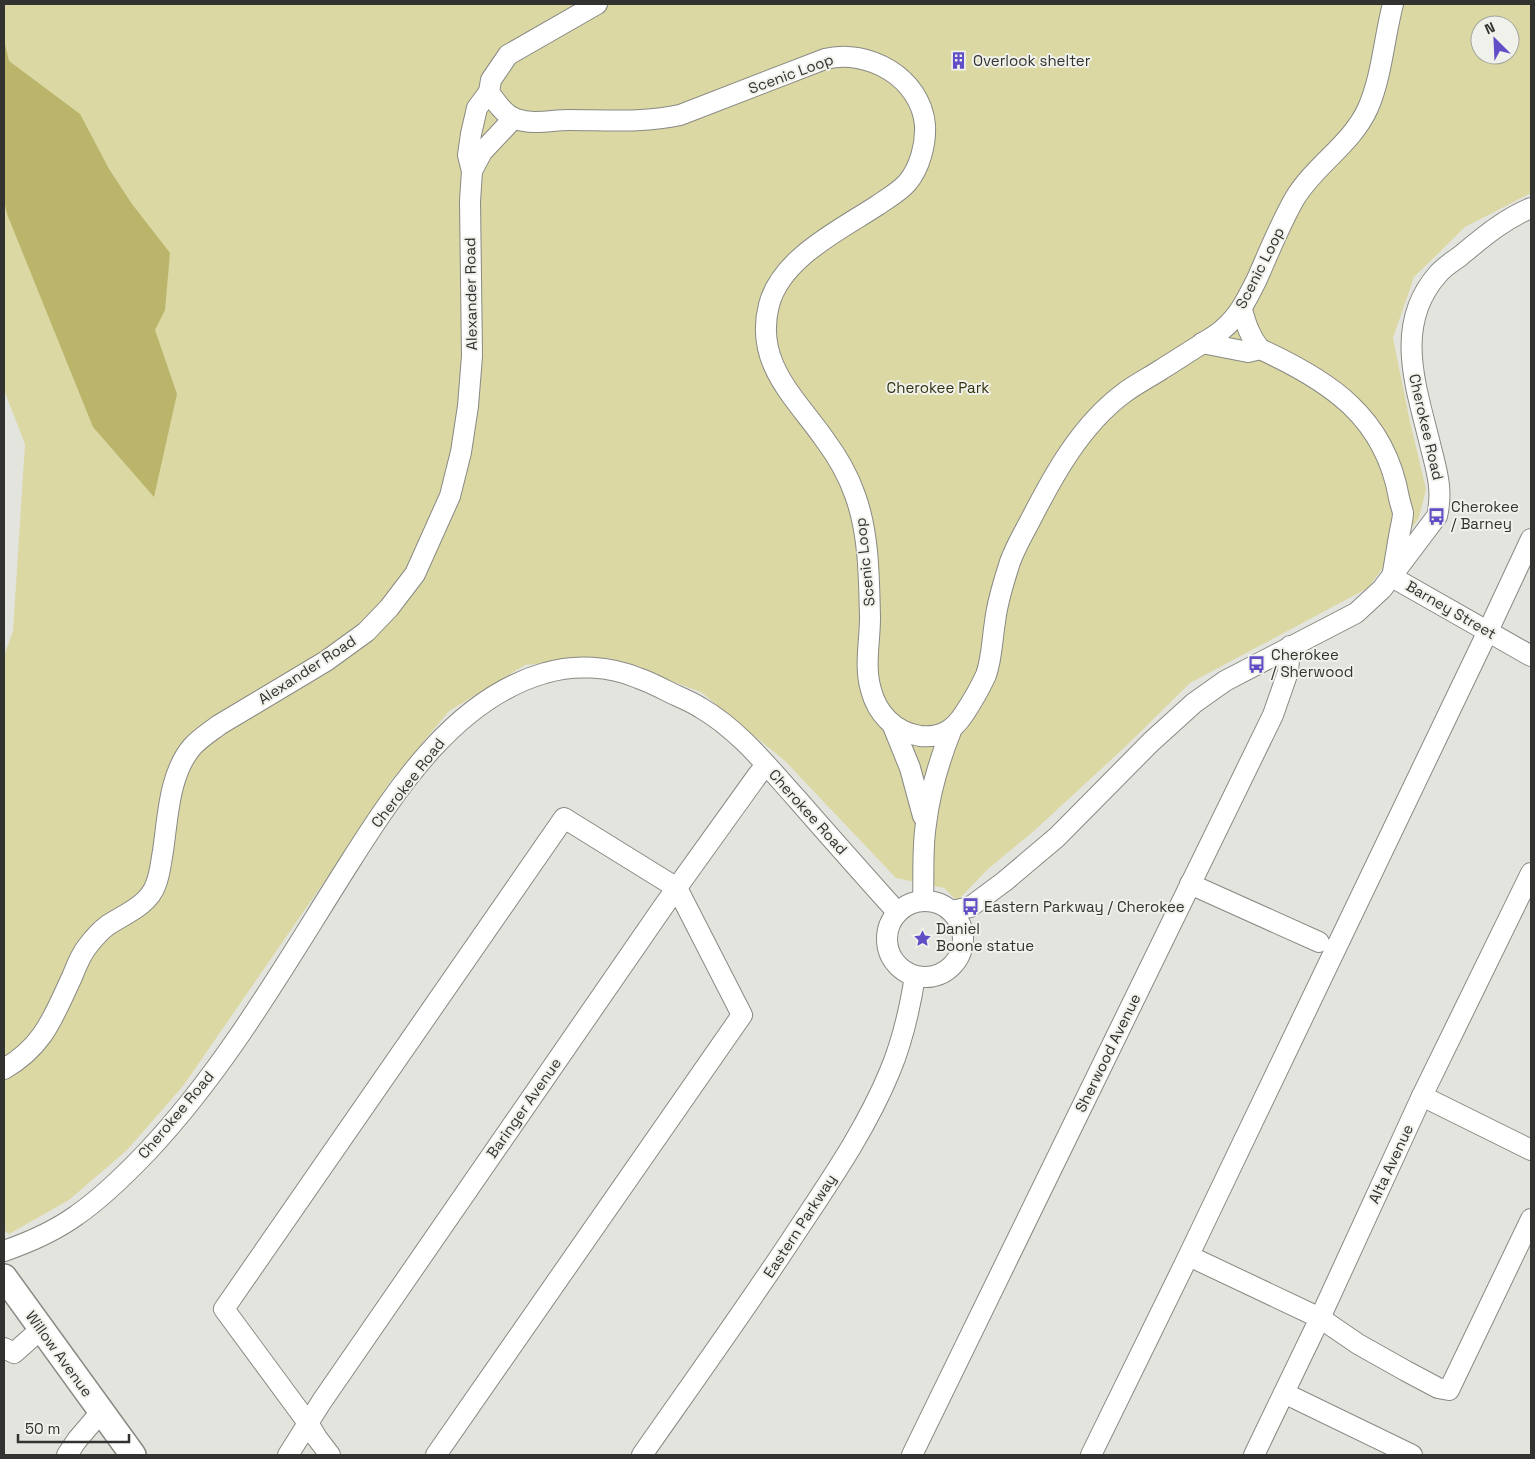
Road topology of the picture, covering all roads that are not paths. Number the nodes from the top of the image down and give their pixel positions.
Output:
1 (597, 4) edge
2 (1393, 4) edge
3 (489, 92) junction
4 (514, 118) junction
5 (472, 171) junction
6 (1531, 208) edge
7 (1242, 310) junction
8 (1202, 343) junction
9 (1260, 349) junction
10 (1531, 539) edge
11 (1392, 577) junction
12 (1488, 632) junction
13 (1290, 646) junction
14 (1531, 656) edge
15 (893, 726) junction
16 (951, 731) junction
17 (766, 765) junction
18 (925, 826) junction
19 (1531, 874) edge
20 (1190, 884) junction
21 (677, 888) junction
22 (923, 901) junction
23 (952, 911) junction
24 (897, 912) junction
25 (1319, 942) dead end
26 (915, 976) junction
27 (4, 1069) edge
28 (1422, 1096) junction
29 (1531, 1150) edge
30 (1531, 1219) edge
31 (4, 1251) edge
32 (1189, 1256) junction
33 (4, 1277) edge
34 (1320, 1318) junction
35 (41, 1328) junction
36 (4, 1348) edge
37 (1284, 1393) junction
38 (101, 1412) junction
39 (308, 1423) junction
40 (68, 1455) edge
41 (133, 1455) edge
42 (288, 1455) edge
43 (330, 1455) edge
44 (436, 1455) edge
45 (642, 1455) edge
46 (912, 1455) edge
47 (1091, 1455) edge
48 (1254, 1455) edge
49 (1412, 1455) edge

1 - 3 street
2 - 7 street, Scenic Loop
3 - 4 street
3 - 5 street, Alexander Road
4 - 5 street, Alexander Road
4 - 15 street, Scenic Loop
5 - 27 street, Alexander Road
6 - 11 street, Cherokee Road
7 - 8 street, Scenic Loop
7 - 9 street
8 - 9 street, Barney Street
8 - 16 street, Scenic Loop
9 - 11 street, Barney Street
10 - 12 street
11 - 12 street, Barney Street
11 - 13 street, Cherokee Road
12 - 14 street, Barney Street
12 - 32 street
13 - 20 street, Sherwood Avenue
13 - 23 street, Cherokee Road
15 - 16 street
15 - 18 street, Scenic Loop
16 - 18 street, Scenic Loop
17 - 21 street, Baringer Avenue
17 - 24 street, Cherokee Road
17 - 31 street, Cherokee Road
18 - 22 street
19 - 28 street, Alta Avenue
20 - 25 street
20 - 46 street, Sherwood Avenue
21 - 39 street, Baringer Avenue
21 - 39 street
21 - 44 street
22 - 23 street
22 - 24 street
23 - 26 street
24 - 26 street
26 - 45 street, Eastern Parkway
28 - 29 street
28 - 34 street, Alta Avenue
30 - 34 street
32 - 34 street
32 - 47 street
33 - 35 main road, Willow Avenue
34 - 37 street, Alta Avenue
35 - 36 street
35 - 38 main road, Willow Avenue
37 - 48 street, Alta Avenue
37 - 49 street
38 - 40 street
38 - 41 main road, Willow Avenue
39 - 42 street, Baringer Avenue
39 - 43 street

